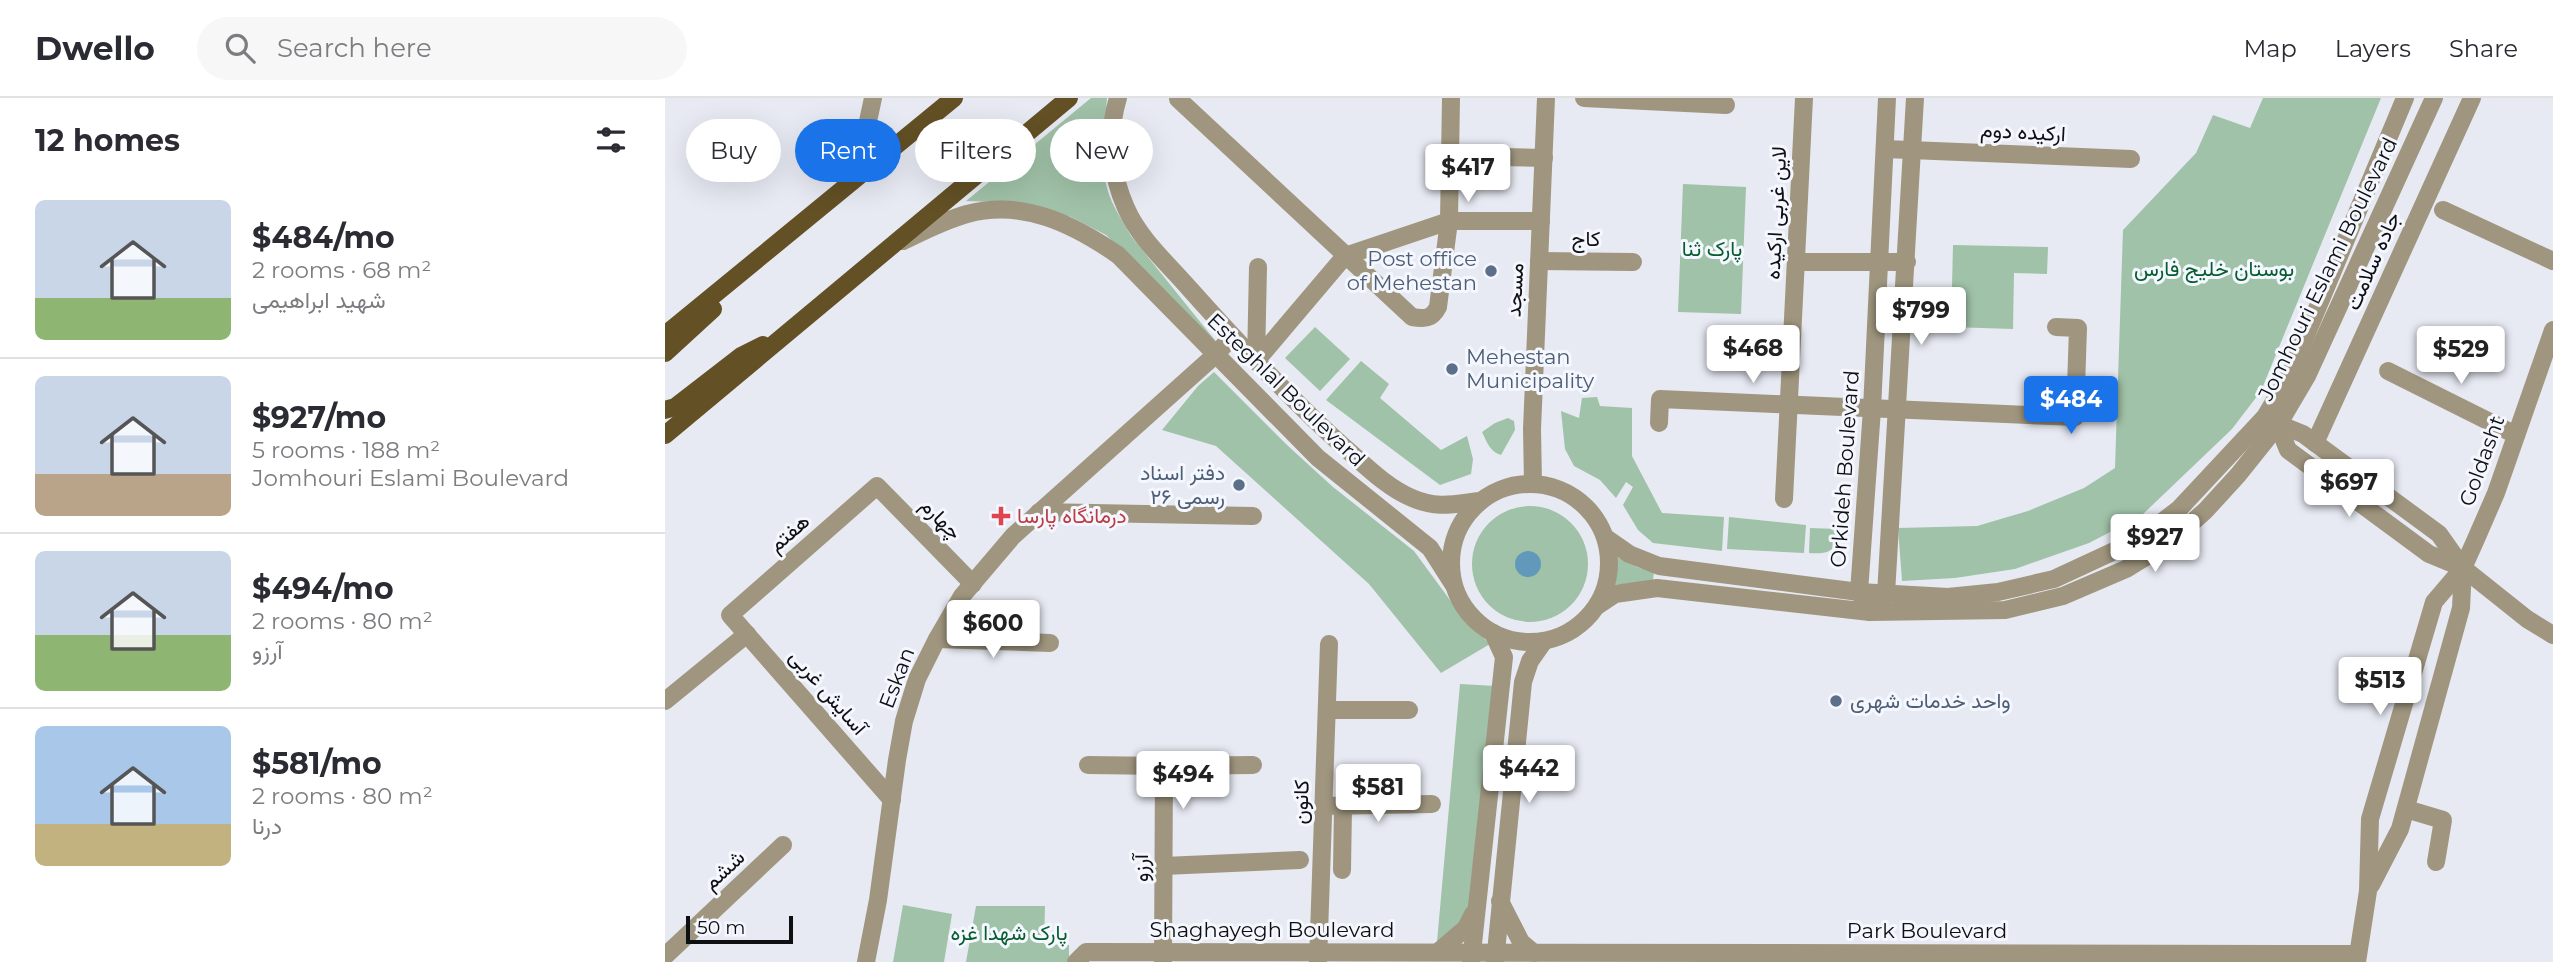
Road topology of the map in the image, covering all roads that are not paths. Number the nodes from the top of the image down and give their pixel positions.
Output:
1 (873, 98) edge
2 (954, 98) edge
3 (1069, 98) edge
4 (1118, 98) edge
5 (1451, 98) edge
6 (1546, 98) edge
7 (1584, 98) edge
8 (1804, 98) edge
9 (1887, 98) edge
10 (1915, 98) edge
11 (2405, 98) edge
12 (2434, 98) edge
13 (2472, 98) edge
14 (1178, 99) edge
15 (1726, 105) dead end
16 (1885, 149) junction
17 (1912, 149) junction
18 (1450, 156) junction
19 (1544, 159) junction
20 (2131, 159) dead end
21 (845, 186) junction
22 (2443, 210) dead end
23 (1449, 221) junction
24 (1541, 221) junction
25 (884, 250) junction
26 (1345, 256) junction
27 (1539, 261) junction
28 (2553, 261) edge
29 (1633, 262) dead end
30 (1796, 262) junction
31 (1880, 262) junction
32 (1906, 262) junction
33 (1258, 267) dead end
34 (733, 280) junction
35 (2056, 327) dead end
36 (2553, 330) edge
37 (786, 334) junction
38 (665, 335) edge
39 (1232, 337) junction
40 (665, 353) edge
41 (1215, 356) junction
42 (1256, 361) junction
43 (2388, 371) dead end
44 (1789, 406) junction
45 (1872, 409) junction
46 (665, 410) edge
47 (1898, 410) junction
48 (2271, 421) junction
49 (1659, 423) dead end
50 (665, 435) edge
51 (2516, 435) junction
52 (2315, 443) junction
53 (1533, 484) junction
54 (877, 485) joint
55 (1784, 499) dead end
56 (1480, 501) junction
57 (1039, 512) junction
58 (1253, 516) dead end
59 (1606, 538) junction
60 (2463, 568) junction
61 (973, 584) junction
62 (1453, 584) junction
63 (1859, 592) junction
64 (1886, 594) junction
65 (1597, 606) junction
66 (1871, 612) junction
67 (730, 615) joint
68 (1493, 633) junction
69 (747, 634) junction
70 (2553, 635) edge
71 (937, 639) junction
72 (1544, 641) junction
73 (1050, 643) dead end
74 (1329, 644) dead end
75 (665, 701) edge
76 (1327, 710) junction
77 (1409, 710) dead end
78 (1088, 765) dead end
79 (1253, 765) dead end
80 (1164, 766) junction
81 (892, 800) junction
82 (1432, 804) dead end
83 (1323, 806) junction
84 (1343, 806) junction
85 (2406, 809) junction
86 (783, 845) dead end
87 (1300, 860) dead end
88 (2436, 862) dead end
89 (1164, 866) junction
90 (1342, 870) dead end
91 (2368, 891) junction
92 (1500, 901) junction
93 (1477, 907) junction
94 (1438, 953) junction
95 (1534, 953) junction
96 (665, 956) edge
97 (1163, 957) edge
98 (1471, 957) edge
99 (1496, 957) edge
100 (1318, 958) edge
101 (2137, 958) edge
102 (2162, 958) edge
103 (2357, 958) edge
104 (866, 962) edge
105 (1076, 962) edge

1 - 21 street
2 - 21 main road
3 - 25 main road
4 - 39 street, Esteghlal Boulevard
5 - 18 street
6 - 19 street, مسجد
7 - 15 street
8 - 30 street, لاین غربی ارکیده
9 - 16 street, Orkideh Boulevard
10 - 17 street
11 - 48 street, Jomhouri Eslami Boulevard
12 - 48 street, Jomhouri Eslami Boulevard
13 - 52 street, جاده سلامت
14 - 26 street
16 - 17 street, ارکیده دوم
16 - 31 street, Orkideh Boulevard
17 - 20 street, ارکیده دوم
17 - 32 street
18 - 19 street
18 - 23 street
19 - 24 street, مسجد
21 - 34 main road
22 - 28 street
23 - 24 street
23 - 26 street
23 - 26 street
24 - 27 street, مسجد
25 - 37 main road
25 - 41 street, Esteghlal Boulevard
26 - 42 street
27 - 29 street, کاج
27 - 53 street, مسجد
30 - 31 street
30 - 44 street, لاین غربی ارکیده
31 - 32 street
31 - 45 street, Orkideh Boulevard
32 - 47 street
33 - 42 street
34 - 38 main road
34 - 40 main road
35 - 47 street
36 - 51 street, Goldasht
37 - 46 main road
37 - 50 main road
39 - 41 street, Eskan
39 - 42 street, Esteghlal Boulevard
41 - 57 street, Eskan
41 - 62 street, Esteghlal Boulevard
42 - 56 street, Esteghlal Boulevard
43 - 51 street
44 - 45 street
44 - 49 street
44 - 55 street, لاین غربی ارکیده
45 - 47 street
45 - 63 street, Orkideh Boulevard
47 - 64 street
48 - 52 street
48 - 60 street
48 - 64 street, Jomhouri Eslami Boulevard
48 - 66 street, Jomhouri Eslami Boulevard
51 - 60 street, Goldasht
52 - 60 street
53 - 56 street
53 - 59 street
54 - 61 street, چهارم
54 - 67 street, هفتم
56 - 62 street
57 - 58 street
57 - 61 street, Eskan
59 - 63 street, Jomhouri Eslami Boulevard
59 - 65 street
60 - 70 street
60 - 85 street
60 - 91 street
61 - 71 street, Eskan
62 - 68 street
63 - 64 street, Jomhouri Eslami Boulevard
63 - 66 street
64 - 66 street
65 - 66 street, Jomhouri Eslami Boulevard
65 - 72 street
67 - 69 street, آسایش غربی
68 - 72 street
68 - 93 street
69 - 75 street
69 - 81 street, آسایش غربی
71 - 73 street
71 - 81 street, Eskan
72 - 92 street
74 - 76 street, کانون
76 - 77 street
76 - 83 street, کانون
78 - 80 street
79 - 80 street
80 - 89 street, آرزو
81 - 104 street, Eskan
82 - 84 street
83 - 84 street
83 - 100 street, کانون
84 - 90 street
85 - 88 street
85 - 91 street
86 - 96 street, ششم
87 - 89 street
89 - 97 street, آرزو
91 - 103 street
92 - 95 street
92 - 99 street
93 - 94 street
93 - 98 street
94 - 98 street, Shaghayegh Boulevard
94 - 100 street, Shaghayegh Boulevard
95 - 99 street, Park Boulevard
95 - 101 street, Park Boulevard
97 - 100 street, Shaghayegh Boulevard
97 - 105 street, Shaghayegh Boulevard
98 - 99 street, Shaghayegh Boulevard
101 - 102 street, Park Boulevard
102 - 103 street, Park Boulevard

